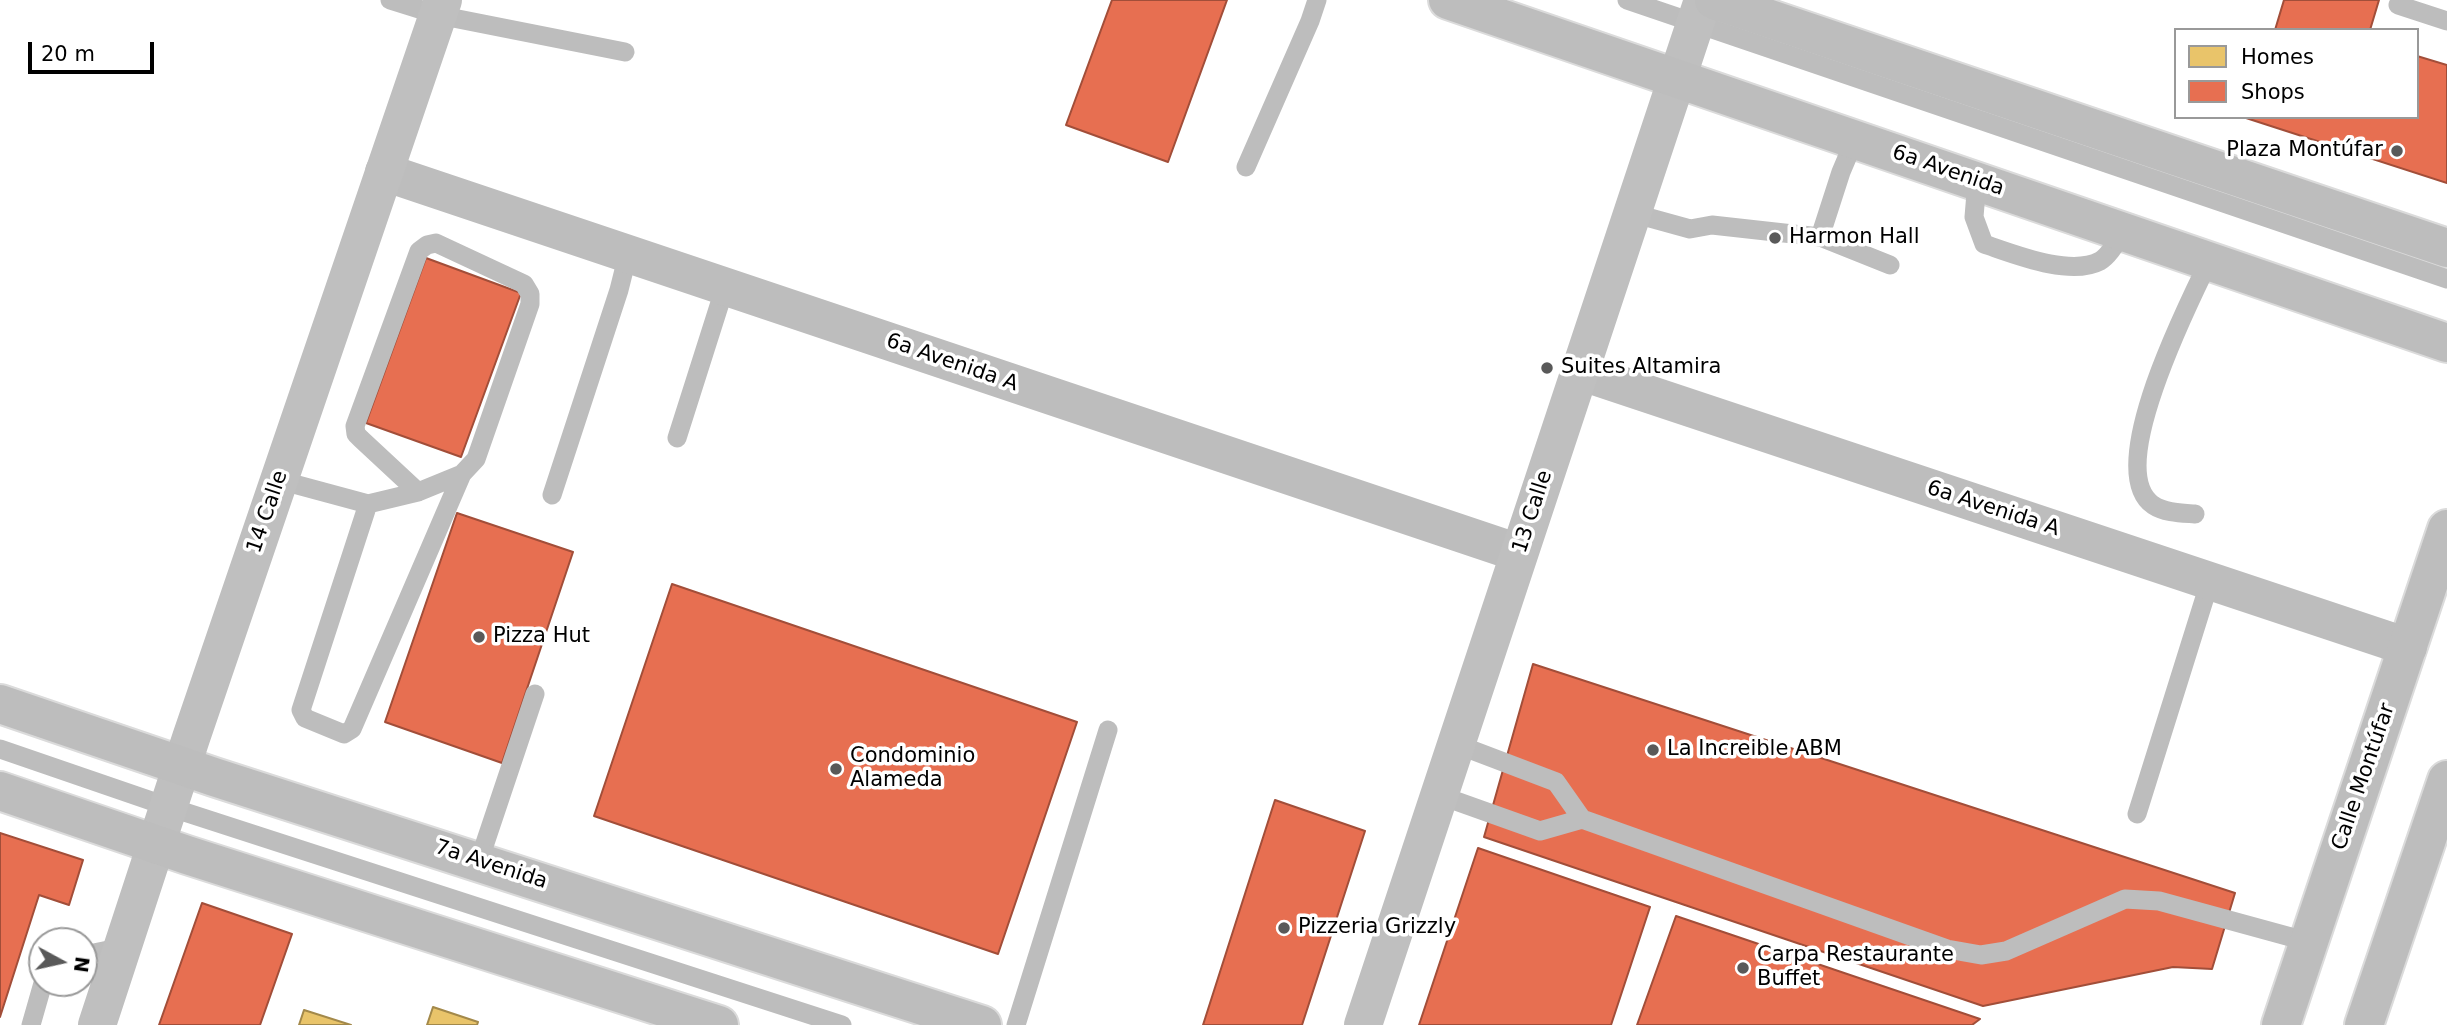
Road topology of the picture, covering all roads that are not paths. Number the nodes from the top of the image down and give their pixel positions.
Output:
1 (390, 0) edge
2 (1317, 0) edge
3 (1448, 0) edge
4 (1627, 0) edge
5 (2398, 5) dead end
6 (440, 8) edge
7 (1704, 8) edge
8 (2447, 21) edge
9 (625, 52) dead end
10 (1677, 77) junction
11 (1855, 139) junction
12 (1246, 167) dead end
13 (384, 172) junction
14 (1977, 181) junction
15 (1632, 214) junction
16 (2124, 232) junction
17 (1820, 237) junction
18 (2447, 248) edge
19 (628, 254) junction
20 (2209, 261) junction
21 (1890, 265) dead end
22 (2447, 279) edge
23 (726, 287) junction
24 (2447, 343) edge
25 (1579, 371) junction
26 (677, 438) dead end
27 (461, 474) junction
28 (279, 480) junction
29 (418, 492) junction
30 (552, 495) dead end
31 (368, 504) junction
32 (2195, 514) dead end
33 (2447, 529) edge
34 (1519, 553) junction
35 (2210, 581) junction
36 (2408, 647) junction
37 (535, 694) dead end
38 (0, 704) edge
39 (1108, 730) dead end
40 (1456, 744) junction
41 (0, 749) edge
42 (182, 765) junction
43 (2447, 780) edge
44 (0, 792) edge
45 (1439, 795) junction
46 (169, 807) junction
47 (2137, 814) dead end
48 (1582, 820) junction
49 (158, 845) junction
50 (479, 861) junction
51 (2309, 942) junction
52 (123, 947) junction
53 (98, 952) edge
54 (39, 997) edge
55 (31, 1025) edge
56 (97, 1025) edge
57 (717, 1025) edge
58 (842, 1025) edge
59 (982, 1025) edge
60 (1016, 1025) edge
61 (1363, 1025) edge
62 (2281, 1025) edge
63 (2364, 1025) edge

1 - 6 lane
2 - 12 lane
3 - 10 main road, 6a Avenida
4 - 7 lane
5 - 8 lane
6 - 9 lane
6 - 13 street, 14 Calle
7 - 10 street, 13 Calle
7 - 18 main road
7 - 22 lane
10 - 11 main road, 6a Avenida
10 - 15 street, 13 Calle
11 - 14 main road, 6a Avenida
11 - 17 lane
13 - 19 main road, 6a Avenida A
13 - 28 street, 14 Calle
14 - 16 main road, 6a Avenida
14 - 16 lane
15 - 17 lane
15 - 25 street, 13 Calle
16 - 20 main road, 6a Avenida
17 - 21 lane
19 - 23 main road, 6a Avenida A
19 - 30 lane
20 - 24 main road, 6a Avenida
20 - 32 lane
23 - 26 lane
23 - 34 main road, 6a Avenida A
25 - 34 street, 13 Calle
25 - 35 main road, 6a Avenida A
27 - 29 lane
27 - 29 lane
27 - 31 lane
28 - 31 lane
28 - 42 street, 14 Calle
29 - 31 lane
33 - 36 main road, Calle Montúfar
34 - 40 street, 13 Calle
35 - 36 main road, 6a Avenida A
35 - 47 lane
36 - 51 main road, Calle Montúfar
37 - 50 lane
38 - 42 main road, 7a Avenida
39 - 60 lane
40 - 45 street, 13 Calle
40 - 48 lane
41 - 46 lane
42 - 46 street, 14 Calle
42 - 50 main road, 7a Avenida
43 - 63 main road
44 - 49 main road
45 - 48 lane
45 - 61 street, 13 Calle
46 - 49 street, 14 Calle
46 - 58 lane
48 - 51 lane
49 - 52 street, 14 Calle
49 - 57 main road
50 - 59 main road, 7a Avenida
51 - 62 main road, Calle Montúfar
52 - 53 lane
52 - 56 street, 14 Calle
54 - 55 lane

